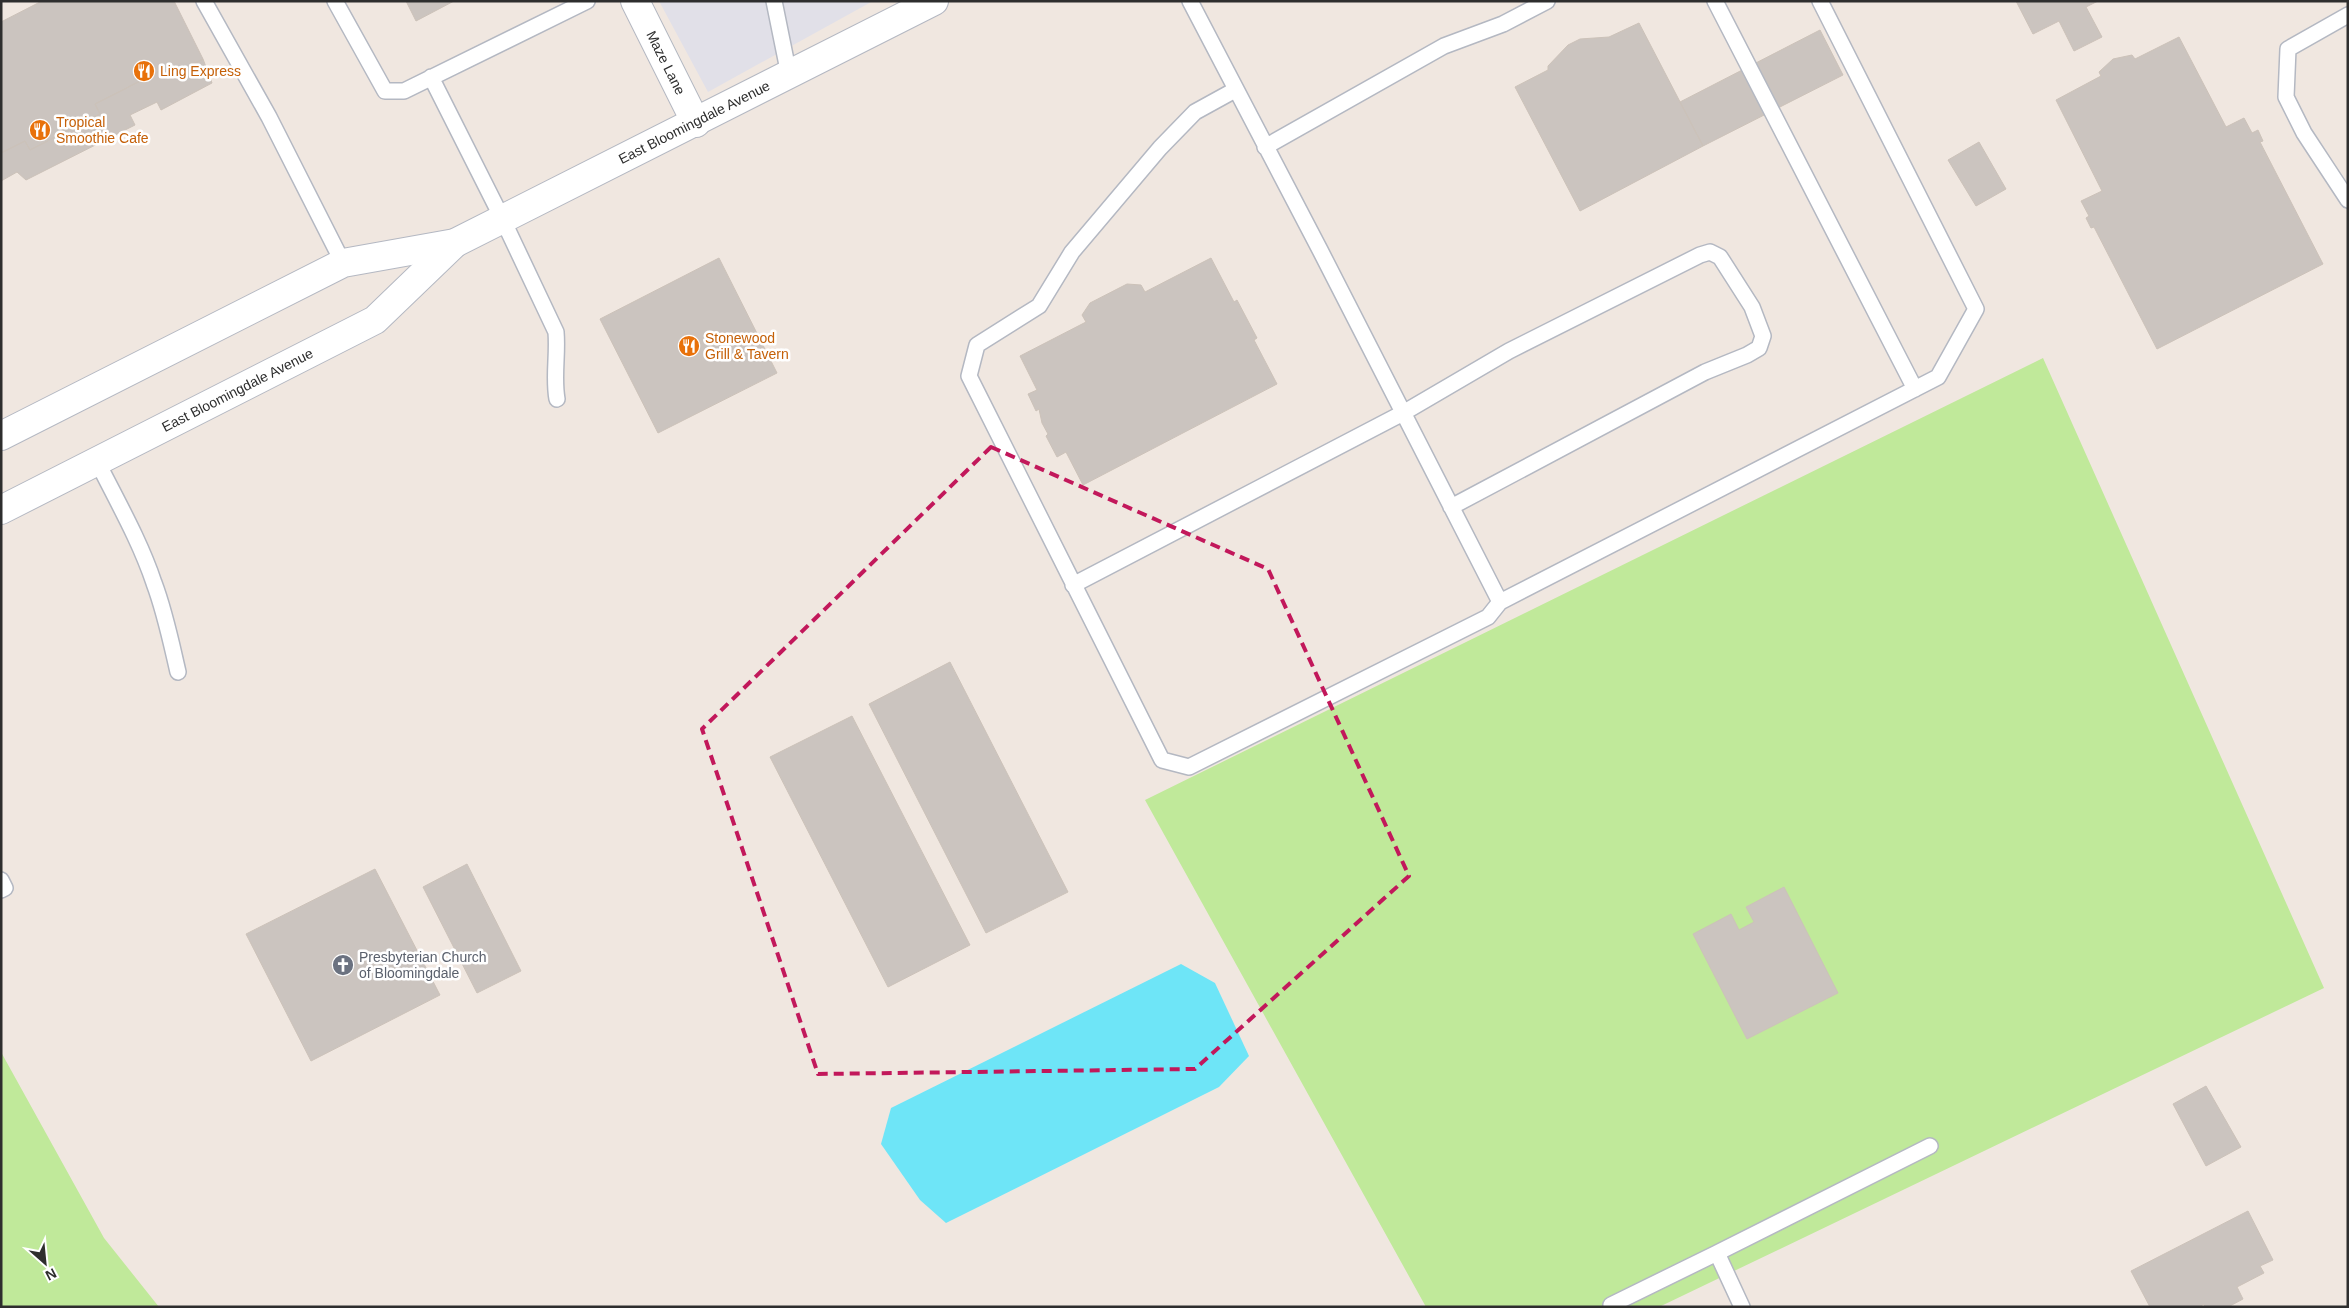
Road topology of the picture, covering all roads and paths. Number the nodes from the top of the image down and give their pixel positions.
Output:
1 (204, 1) edge
2 (335, 1) edge
3 (587, 1) edge
4 (635, 1) edge
5 (774, 1) edge
6 (934, 1) edge
7 (1190, 1) edge
8 (1547, 1) edge
9 (1715, 1) edge
10 (1820, 1) edge
11 (2348, 15) edge
12 (789, 75) junction
13 (431, 77) junction
14 (1235, 90) junction
15 (696, 123) junction
16 (1265, 148) junction
17 (2348, 200) edge
18 (503, 220) junction
19 (455, 243) junction
20 (343, 263) junction
21 (1915, 390) junction
22 (557, 400) dead end
23 (1403, 413) junction
24 (1, 436) edge
25 (97, 461) junction
26 (1451, 507) junction
27 (1, 510) edge
28 (1073, 585) junction
29 (1500, 602) junction
30 (178, 672) dead end
31 (1, 880) edge
32 (1, 890) edge
33 (1930, 1146) dead end
34 (1717, 1253) junction
35 (1611, 1305) dead end
36 (1742, 1307) edge

1 - 20 lane
2 - 13 lane
3 - 13 lane
4 - 15 main road, Maze Lane
5 - 12 lane
6 - 12 main road, East Bloomingdale Avenue
7 - 14 lane
8 - 16 lane
9 - 21 lane
10 - 21 lane
11 - 17 lane
12 - 15 main road, East Bloomingdale Avenue
13 - 18 lane
14 - 16 lane
14 - 28 lane
15 - 18 main road, East Bloomingdale Avenue
16 - 23 lane
18 - 19 main road, East Bloomingdale Avenue
18 - 22 lane
19 - 20 main road, East Bloomingdale Avenue
19 - 25 main road, East Bloomingdale Avenue
20 - 24 main road, East Bloomingdale Avenue
21 - 29 lane
23 - 26 lane
23 - 26 lane
23 - 28 lane
25 - 27 main road, East Bloomingdale Avenue
25 - 30 lane
26 - 29 lane
28 - 29 lane
31 - 32 lane
33 - 34 lane
34 - 35 lane
34 - 36 lane

